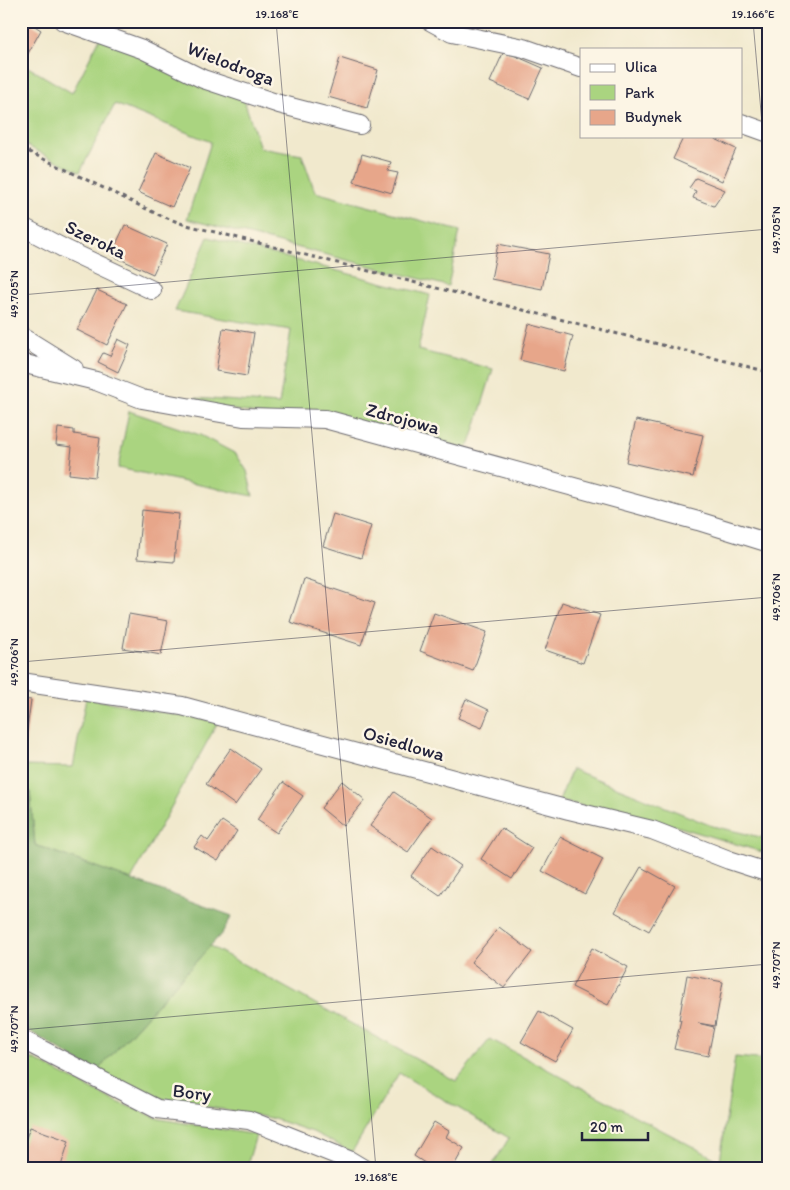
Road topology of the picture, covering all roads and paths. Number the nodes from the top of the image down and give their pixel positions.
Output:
1 (63, 21) edge
2 (430, 21) edge
3 (580, 68) edge
4 (742, 123) edge
5 (360, 125) dead end
6 (769, 133) edge
7 (21, 148) edge
8 (21, 226) edge
9 (152, 290) dead end
10 (21, 336) edge
11 (21, 363) edge
12 (769, 372) edge
13 (96, 381) junction
14 (769, 543) edge
15 (21, 682) edge
16 (769, 874) edge
17 (21, 1039) edge
18 (364, 1169) edge

1 - 5 street, Wielodroga
2 - 3 street
4 - 6 street
7 - 12 path
8 - 9 street, Szeroka
10 - 13 street
11 - 13 street, Zdrojowa
13 - 14 street, Zdrojowa
15 - 16 street, Osiedlowa
17 - 18 street, Bory

